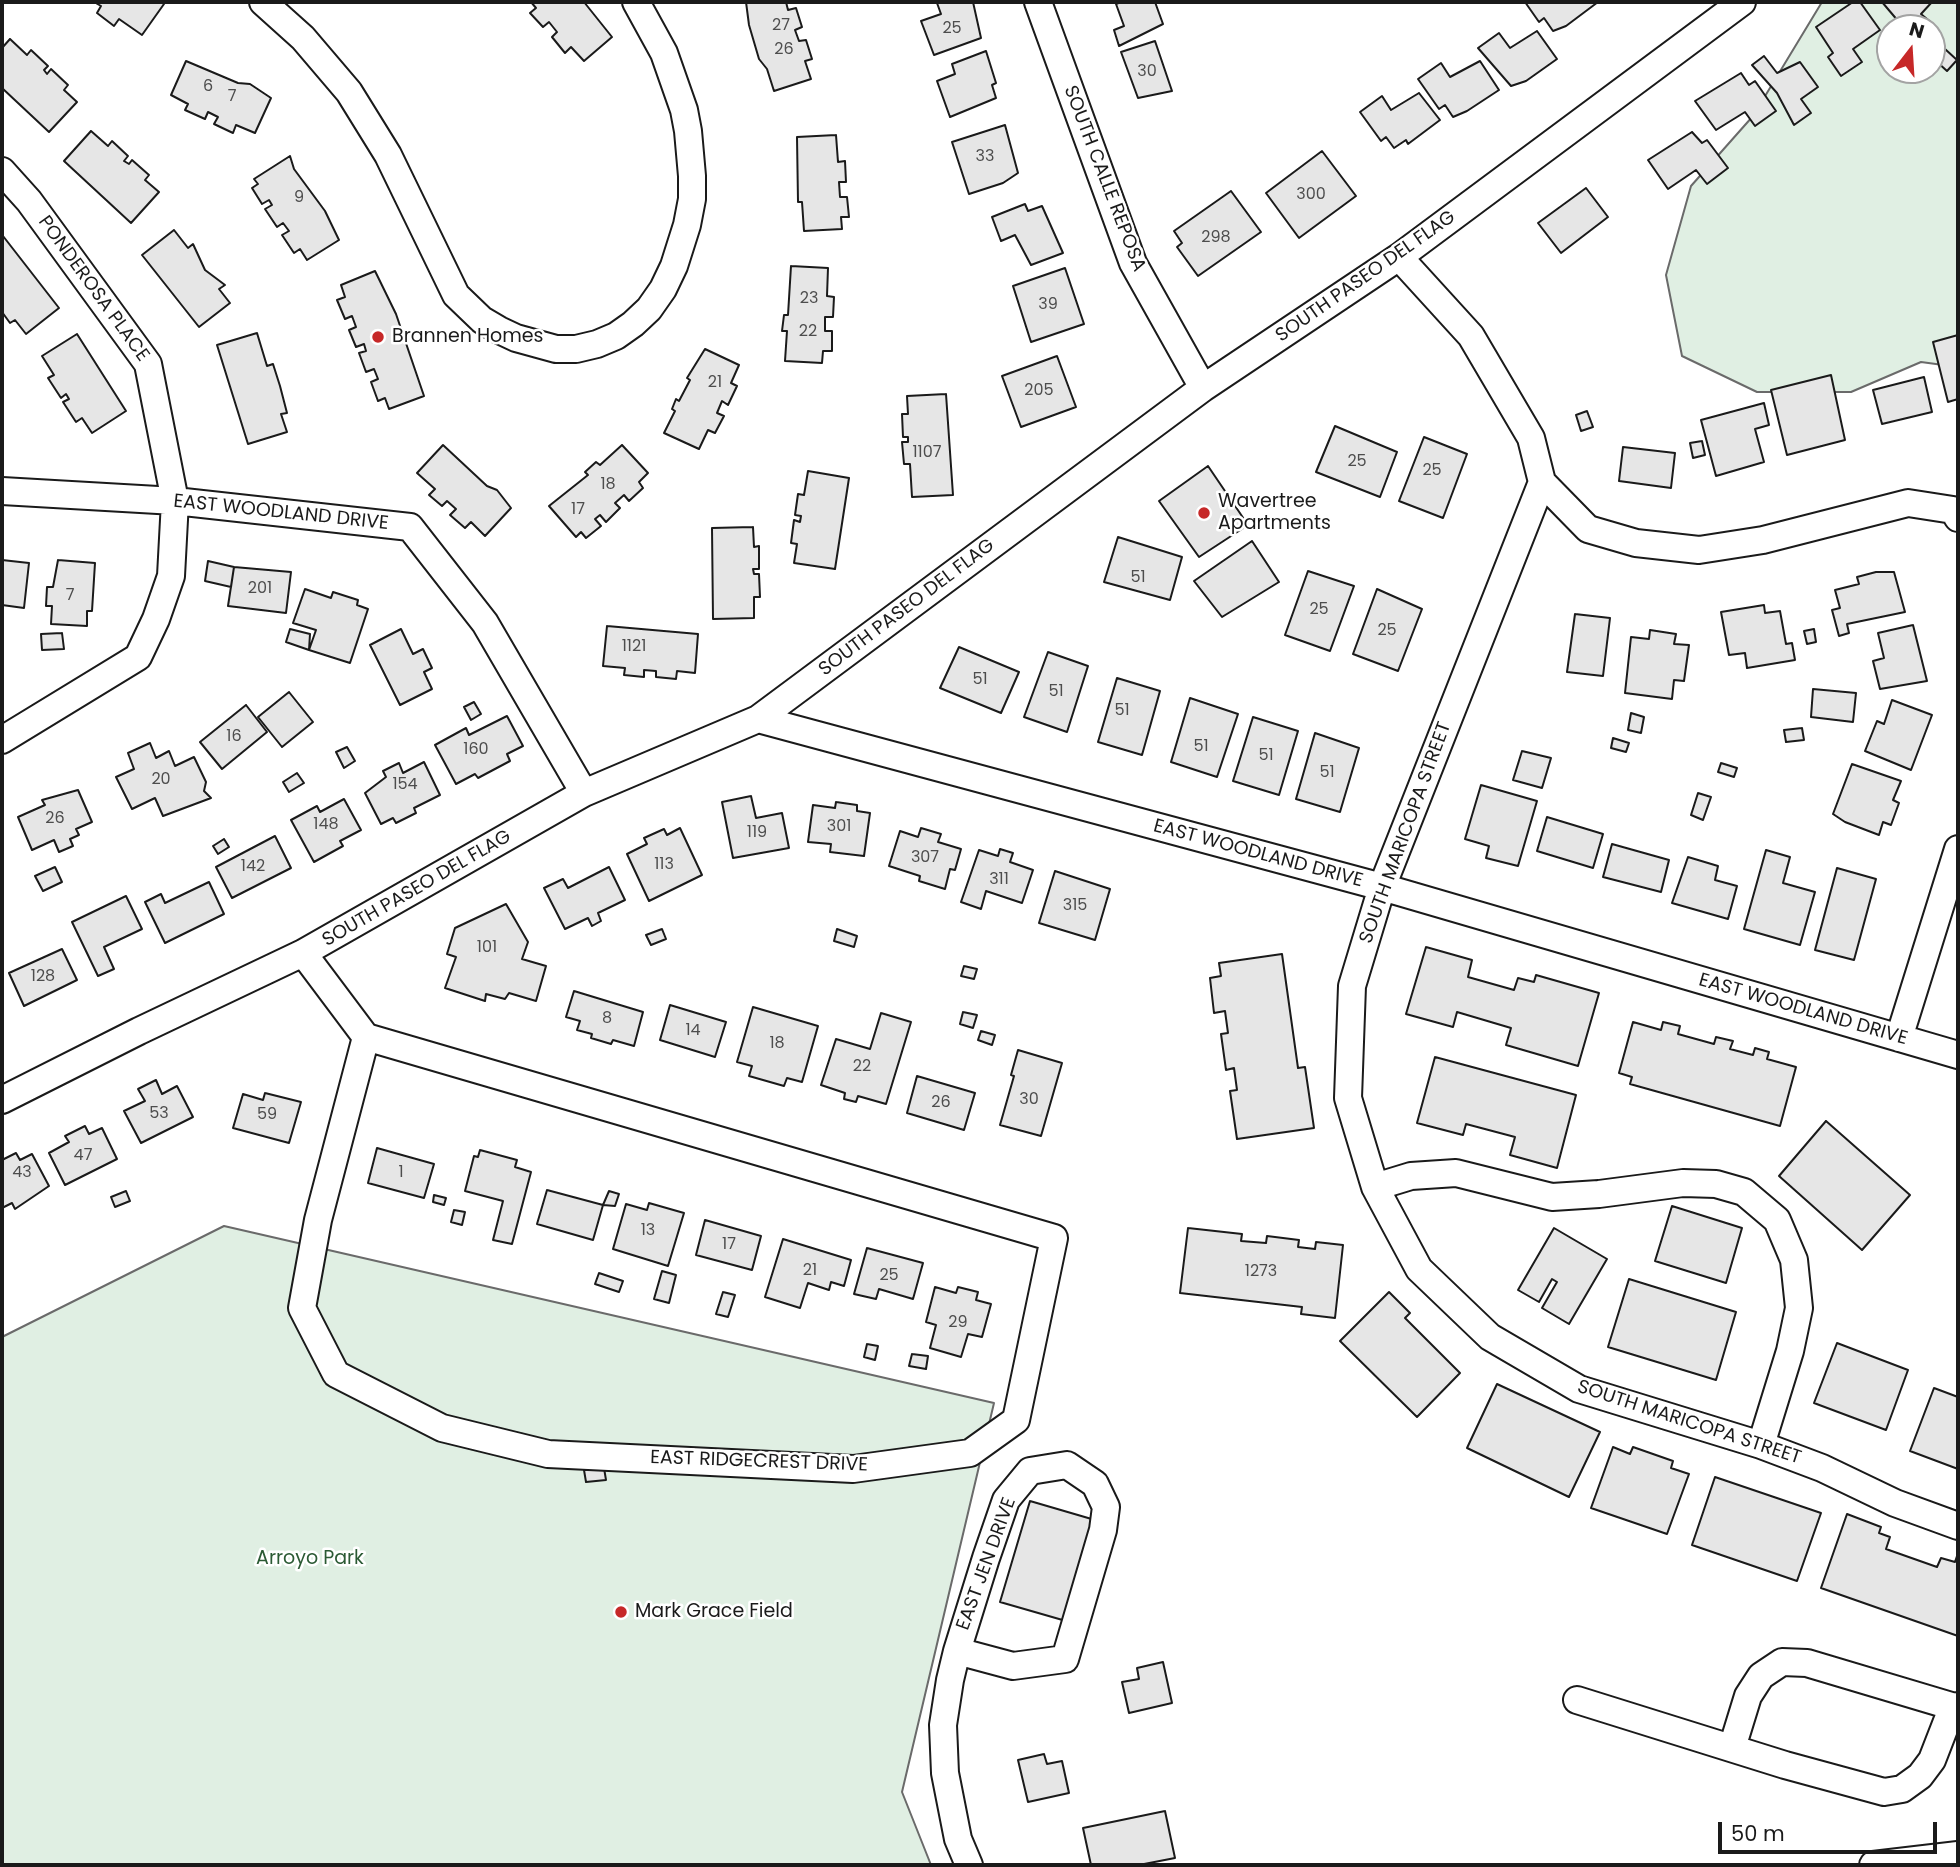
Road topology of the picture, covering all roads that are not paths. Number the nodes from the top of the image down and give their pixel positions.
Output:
1 (263, 2) edge
2 (636, 2) edge
3 (1038, 2) edge
4 (1742, 2) edge
5 (2, 172) edge
6 (1399, 257) junction
7 (1203, 388) junction
8 (1542, 482) junction
9 (2, 491) edge
10 (175, 501) junction
11 (1958, 518) edge
12 (758, 719) junction
13 (2, 740) edge
14 (584, 793) junction
15 (1958, 849) edge
16 (1382, 887) junction
17 (303, 953) junction
18 (366, 1037) junction
19 (1899, 1038) junction
20 (1958, 1055) edge
21 (2, 1100) edge
22 (1375, 1186) junction
23 (1761, 1445) junction
24 (1958, 1527) edge
25 (957, 1651) junction
26 (1577, 1700) dead end
27 (1955, 1707) edge
28 (1731, 1748) junction
29 (1958, 1855) edge
30 (970, 1865) edge
31 (1873, 1865) edge

1 - 2 street
3 - 7 street, SOUTH CALLE REPOSA
4 - 6 street, SOUTH PASEO DEL FLAG
5 - 10 street, PONDEROSA PLACE
6 - 7 street, SOUTH PASEO DEL FLAG
6 - 8 street
7 - 12 street, SOUTH PASEO DEL FLAG
8 - 11 street
8 - 16 street, SOUTH MARICOPA STREET
9 - 10 street, EAST WOODLAND DRIVE
10 - 13 street, PONDEROSA PLACE
10 - 14 street, EAST WOODLAND DRIVE
12 - 14 street, SOUTH PASEO DEL FLAG
12 - 16 street, EAST WOODLAND DRIVE
14 - 17 street, SOUTH PASEO DEL FLAG
15 - 19 street
16 - 19 street, EAST WOODLAND DRIVE
16 - 22 street, SOUTH MARICOPA STREET
17 - 18 street
17 - 21 street, SOUTH PASEO DEL FLAG
18 - 18 street, EAST RIDGECREST DRIVE
19 - 20 street, EAST WOODLAND DRIVE
22 - 23 street, SOUTH MARICOPA STREET
22 - 23 street
23 - 24 street, SOUTH MARICOPA STREET
25 - 25 street, EAST JEN DRIVE
25 - 30 street, EAST JEN DRIVE
26 - 28 street
27 - 28 street
27 - 28 street
29 - 31 street

